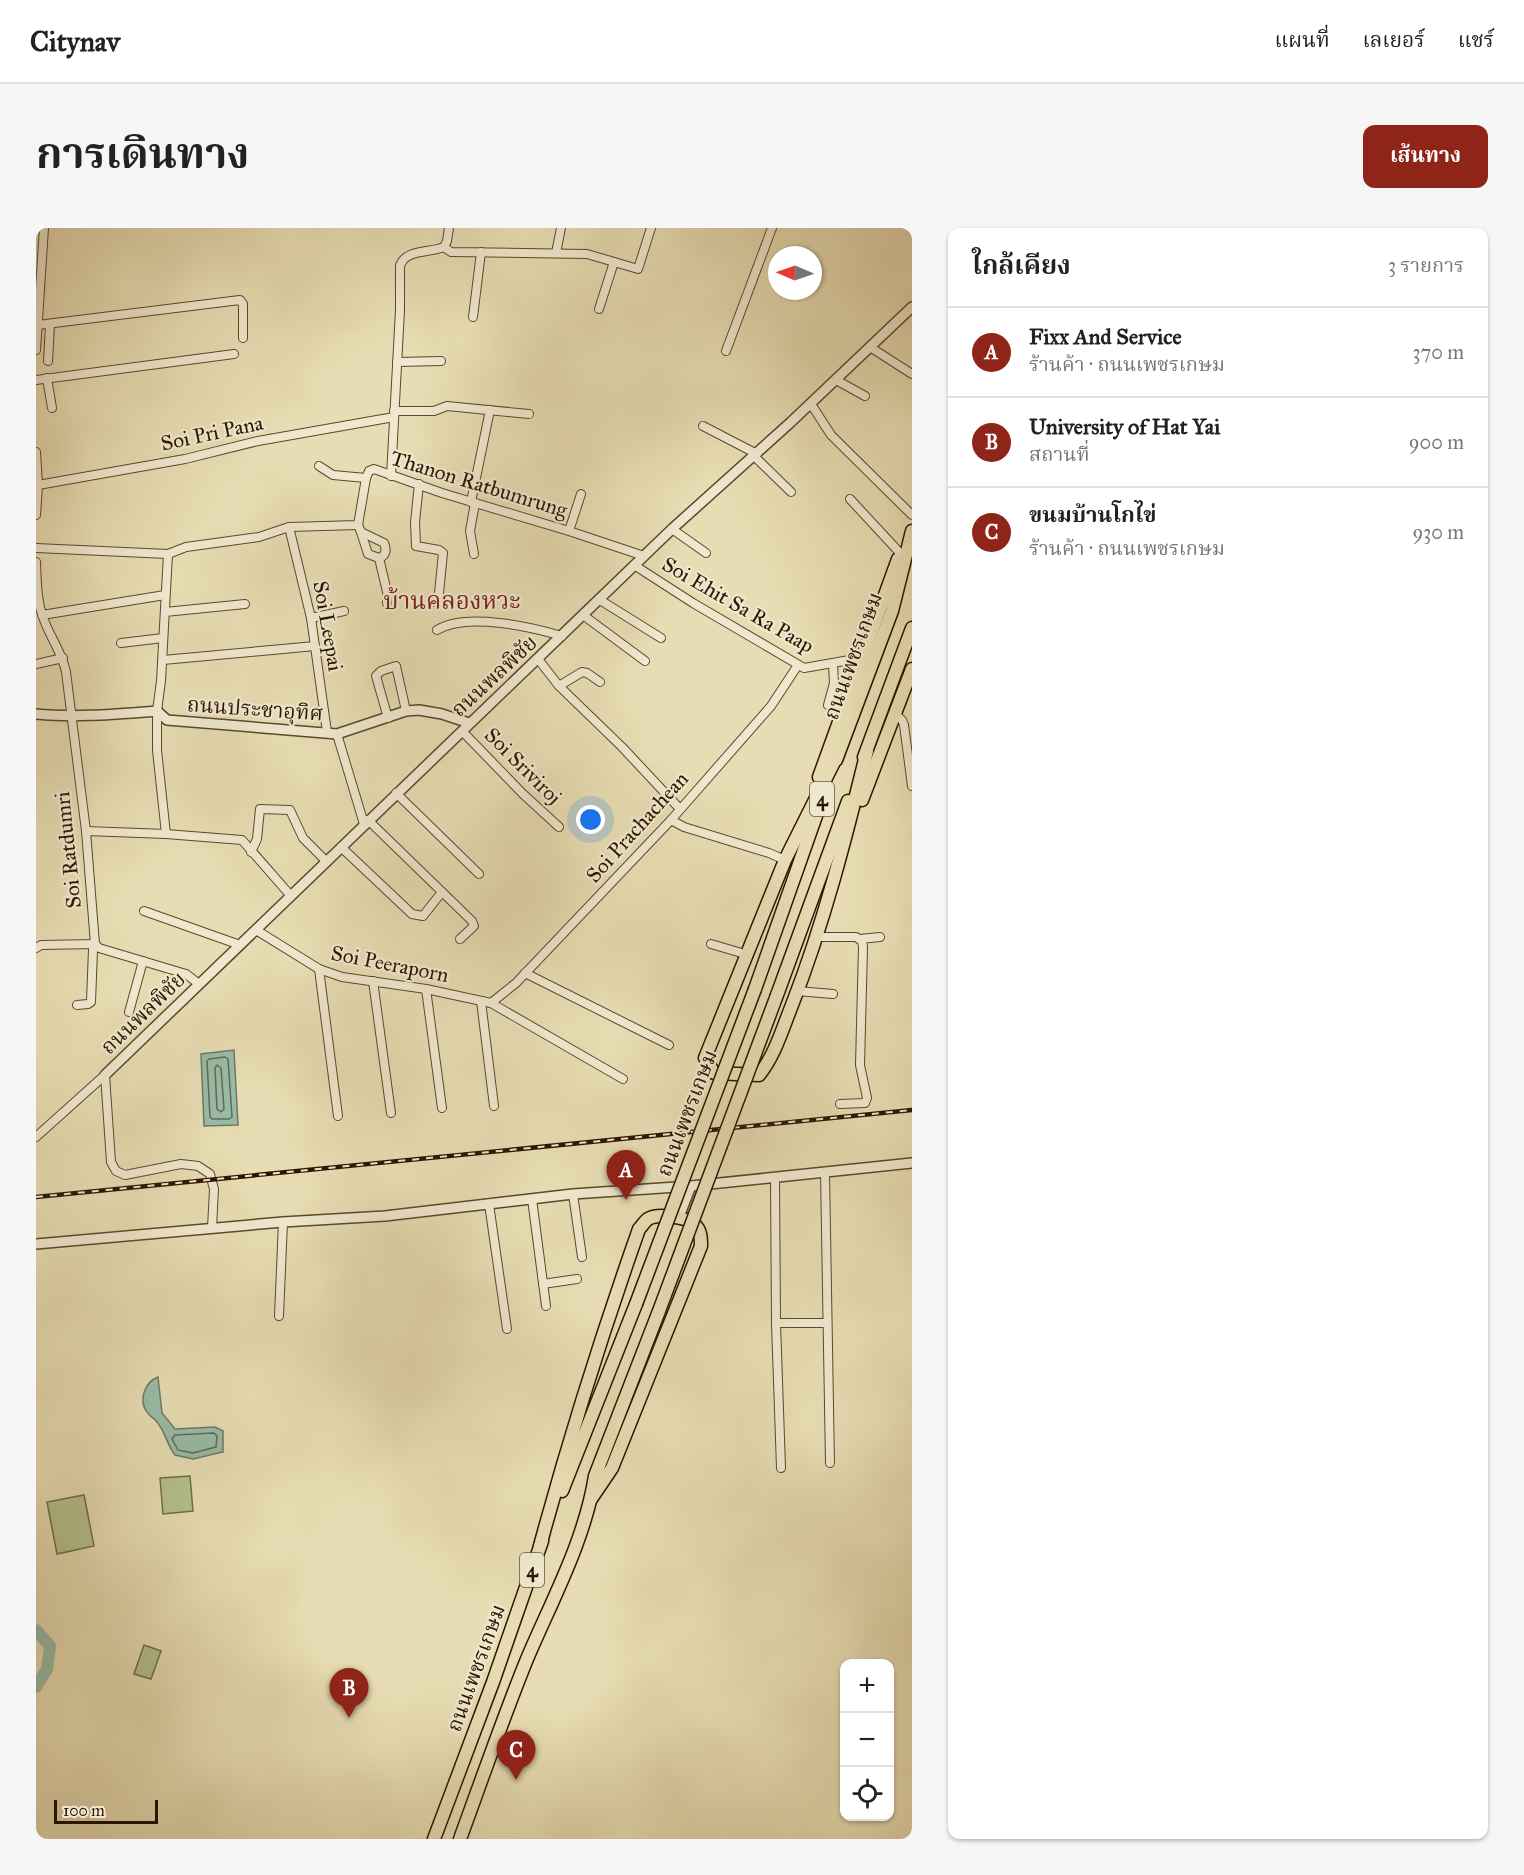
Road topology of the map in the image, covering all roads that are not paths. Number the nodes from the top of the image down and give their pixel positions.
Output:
1 (44, 228) edge
2 (449, 228) edge
3 (561, 228) edge
4 (651, 228) edge
5 (772, 228) edge
6 (444, 247) junction
7 (481, 252) junction
8 (556, 253) junction
9 (614, 262) junction
10 (912, 307) edge
11 (599, 309) dead end
12 (473, 317) dead end
13 (50, 324) junction
14 (38, 325) junction
15 (243, 338) dead end
16 (870, 347) junction
17 (36, 350) edge
18 (726, 351) dead end
19 (234, 354) dead end
20 (48, 361) dead end
21 (441, 361) dead end
22 (397, 362) junction
23 (912, 374) edge
24 (47, 378) junction
25 (36, 380) edge
26 (836, 380) junction
27 (865, 396) dead end
28 (811, 404) junction
29 (52, 408) dead end
30 (490, 410) junction
31 (394, 414) junction
32 (529, 414) dead end
33 (703, 426) dead end
34 (36, 452) edge
35 (756, 455) junction
36 (319, 466) dead end
37 (392, 476) junction
38 (366, 478) junction
39 (419, 484) junction
40 (38, 485) junction
41 (791, 492) dead end
42 (580, 494) dead end
43 (850, 499) dead end
44 (473, 503) junction
45 (36, 515) edge
46 (912, 515) edge
47 (912, 524) edge
48 (289, 527) junction
49 (359, 529) junction
50 (672, 529) junction
51 (569, 531) junction
52 (912, 531) edge
53 (36, 548) edge
54 (706, 553) dead end
55 (900, 553) junction
56 (168, 554) junction
57 (474, 554) dead end
58 (644, 556) junction
59 (379, 558) junction
60 (912, 561) edge
61 (36, 562) edge
62 (634, 566) junction
63 (165, 595) junction
64 (600, 600) junction
65 (434, 602) dead end
66 (387, 603) dead end
67 (245, 604) dead end
68 (344, 611) dead end
69 (892, 611) junction
70 (165, 612) junction
71 (42, 615) junction
72 (583, 615) junction
73 (311, 618) junction
74 (911, 629) edge
75 (437, 630) dead end
76 (562, 636) junction
77 (163, 638) junction
78 (661, 638) dead end
79 (121, 643) dead end
80 (315, 646) junction
81 (63, 658) junction
82 (861, 658) junction
83 (538, 659) junction
84 (163, 660) junction
85 (645, 661) dead end
86 (36, 664) edge
87 (832, 664) junction
88 (798, 665) junction
89 (911, 675) edge
90 (600, 682) dead end
91 (559, 687) junction
92 (158, 711) junction
93 (406, 711) junction
94 (842, 713) junction
95 (36, 714) edge
96 (896, 714) junction
97 (72, 717) junction
98 (388, 718) junction
99 (469, 723) junction
100 (462, 731) junction
101 (332, 733) junction
102 (867, 751) junction
103 (837, 754) junction
104 (912, 786) edge
105 (396, 794) junction
106 (680, 809) junction
107 (671, 820) junction
108 (803, 820) junction
109 (366, 822) junction
110 (559, 827) dead end
111 (86, 831) junction
112 (166, 834) junction
113 (845, 842) junction
114 (341, 847) junction
115 (251, 852) junction
116 (785, 860) junction
117 (326, 861) junction
118 (479, 874) dead end
119 (442, 892) junction
120 (291, 896) junction
121 (144, 911) dead end
122 (256, 930) junction
123 (816, 937) junction
124 (880, 937) dead end
125 (460, 939) dead end
126 (860, 939) junction
127 (95, 944) junction
128 (711, 944) dead end
129 (240, 945) junction
130 (36, 948) edge
131 (745, 954) junction
132 (143, 961) junction
133 (319, 969) junction
134 (525, 973) junction
135 (373, 981) junction
136 (199, 984) junction
137 (426, 989) junction
138 (797, 991) junction
139 (833, 994) dead end
140 (481, 1001) junction
141 (491, 1003) junction
142 (77, 1005) dead end
143 (129, 1012) dead end
144 (669, 1045) dead end
145 (105, 1076) junction
146 (623, 1079) dead end
147 (840, 1104) dead end
148 (494, 1106) dead end
149 (442, 1108) dead end
150 (391, 1113) dead end
151 (338, 1116) dead end
152 (36, 1137) edge
153 (912, 1163) edge
154 (825, 1173) junction
155 (775, 1177) junction
156 (691, 1186) junction
157 (573, 1194) junction
158 (532, 1199) junction
159 (489, 1204) junction
160 (679, 1217) junction
161 (283, 1222) junction
162 (212, 1228) junction
163 (36, 1244) edge
164 (582, 1257) dead end
165 (577, 1279) dead end
166 (543, 1284) junction
167 (546, 1306) dead end
168 (279, 1316) dead end
169 (776, 1323) junction
170 (826, 1323) junction
171 (507, 1329) dead end
172 (830, 1463) dead end
173 (781, 1468) dead end
174 (591, 1499) junction
175 (540, 1546) junction
176 (434, 1839) edge
177 (460, 1839) edge

1 - 14 street
2 - 6 street
3 - 8 street
4 - 9 street
5 - 18 street
6 - 7 street
6 - 22 street
7 - 8 street
7 - 12 street
8 - 9 street
9 - 11 street
10 - 16 street, ถนนพลพิชัย
13 - 14 street
13 - 15 street
13 - 20 street
14 - 17 street
16 - 23 street
16 - 26 street, ถนนพลพิชัย
19 - 24 street
21 - 22 street
22 - 31 street
24 - 25 street
24 - 29 street
26 - 27 street
26 - 28 street, ถนนพลพิชัย
28 - 35 street, ถนนพลพิชัย
28 - 46 street
30 - 31 street, Soi Pri Pana
30 - 32 street, Soi Pri Pana
30 - 44 street
31 - 37 street
31 - 40 street, Soi Pri Pana
33 - 35 street
34 - 40 street
35 - 41 street
35 - 50 street, ถนนพลพิชัย
36 - 38 street
37 - 38 street, Thanon Ratbumrung
37 - 39 street, Thanon Ratbumrung
38 - 49 street, Thanon Ratbumrung
39 - 44 street, Thanon Ratbumrung
39 - 65 street
40 - 45 street
42 - 51 street
43 - 55 street
44 - 51 street, Thanon Ratbumrung
44 - 57 street
47 - 55 highway
48 - 49 street
48 - 56 street
48 - 73 street, Soi Leepai
49 - 59 street
49 - 59 street
50 - 54 street
50 - 58 street, ถนนพลพิชัย
51 - 58 street, Thanon Ratbumrung
52 - 69 highway, ถนนเพชรเกษม / 4
53 - 56 street
55 - 82 highway
56 - 63 street
58 - 62 street, ถนนพลพิชัย
59 - 66 street
60 - 69 highway
61 - 71 street, Soi Ratdumri
62 - 64 street, ถนนพลพิชัย
62 - 88 street, Soi Ehit Sa Ra Paap
63 - 70 street
63 - 71 street
64 - 72 street, ถนนพลพิชัย
64 - 78 street
67 - 70 street
68 - 73 street
69 - 103 highway, ถนนเพชรเกษม / 4
70 - 77 street
71 - 81 street, Soi Ratdumri
72 - 76 street, ถนนพลพิชัย
72 - 85 street
73 - 80 street, Soi Leepai
74 - 102 highway, ถนนเพชรเกษม / 4
75 - 76 street
76 - 83 street, ถนนพลพิชัย
77 - 79 street
77 - 84 street
80 - 84 street
80 - 101 street, Soi Leepai
81 - 86 street
81 - 97 street, Soi Ratdumri
82 - 87 street, Soi Ehit Sa Ra Paap
82 - 94 highway
83 - 91 street
83 - 99 street, ถนนพลพิชัย
84 - 92 street
87 - 88 street, Soi Ehit Sa Ra Paap
87 - 94 street
88 - 106 street, Soi Prachachean
89 - 96 highway
90 - 91 street
91 - 106 street
92 - 97 street, ถนนประชาอุทิศ
92 - 101 street, ถนนประชาอุทิศ
92 - 112 street
93 - 98 street, ถนนประชาอุทิศ
93 - 98 street
93 - 99 street, ถนนประชาอุทิศ
94 - 108 highway
95 - 97 street, ถนนประชาอุทิศ
96 - 104 street
96 - 113 highway
97 - 111 street, Soi Ratdumri
98 - 101 street, ถนนประชาอุทิศ
99 - 100 street, ถนนพลพิชัย
100 - 105 street, ถนนพลพิชัย
100 - 110 street, Soi Sriviroj
101 - 109 street, Soi Leepai
102 - 113 highway
102 - 174 highway, ถนนเพชรเกษม / 4, bridge
103 - 108 highway
103 - 175 highway, ถนนเพชรเกษม / 4, bridge
105 - 109 street, ถนนพลพิชัย
105 - 118 street
106 - 107 street, Soi Prachachean
107 - 116 street
107 - 134 street, Soi Prachachean
108 - 116 highway
109 - 114 street, ถนนพลพิชัย
109 - 119 street
111 - 112 street
111 - 127 street, Soi Ratdumri
112 - 115 street
113 - 123 highway
114 - 117 street, ถนนพลพิชัย
114 - 119 street
115 - 117 street
115 - 120 street
116 - 131 highway
117 - 120 street, ถนนพลพิชัย
119 - 125 street
120 - 122 street, ถนนพลพิชัย
121 - 129 street
122 - 129 street, ถนนพลพิชัย
122 - 133 street, Soi Peeraporn
123 - 126 street
123 - 138 highway
124 - 126 street
126 - 147 street
127 - 130 street
127 - 132 street
127 - 142 street, Soi Ratdumri
128 - 131 street
129 - 136 street, ถนนพลพิชัย
131 - 138 highway
132 - 136 street
132 - 143 street
133 - 135 street, Soi Peeraporn
133 - 151 street
134 - 141 street, Soi Prachachean
134 - 144 street
135 - 137 street, Soi Peeraporn
135 - 150 street
136 - 145 street, ถนนพลพิชัย
137 - 140 street, Soi Peeraporn
137 - 149 street
138 - 139 street
140 - 141 street, Soi Peeraporn
140 - 148 street
141 - 146 street, Soi Peeraporn
145 - 152 street
145 - 162 street
153 - 154 street
154 - 155 street
154 - 170 street
155 - 156 street
155 - 169 street
156 - 157 street
156 - 160 street
157 - 158 street
157 - 164 street
158 - 159 street
158 - 166 street
159 - 161 street
159 - 171 street
160 - 174 highway
160 - 175 highway
161 - 162 street
161 - 168 street
162 - 163 street
165 - 166 street
166 - 167 street
169 - 170 street
169 - 173 street
170 - 172 street
174 - 177 highway, ถนนเพชรเกษม / 4
175 - 176 highway, ถนนเพชรเกษม / 4

